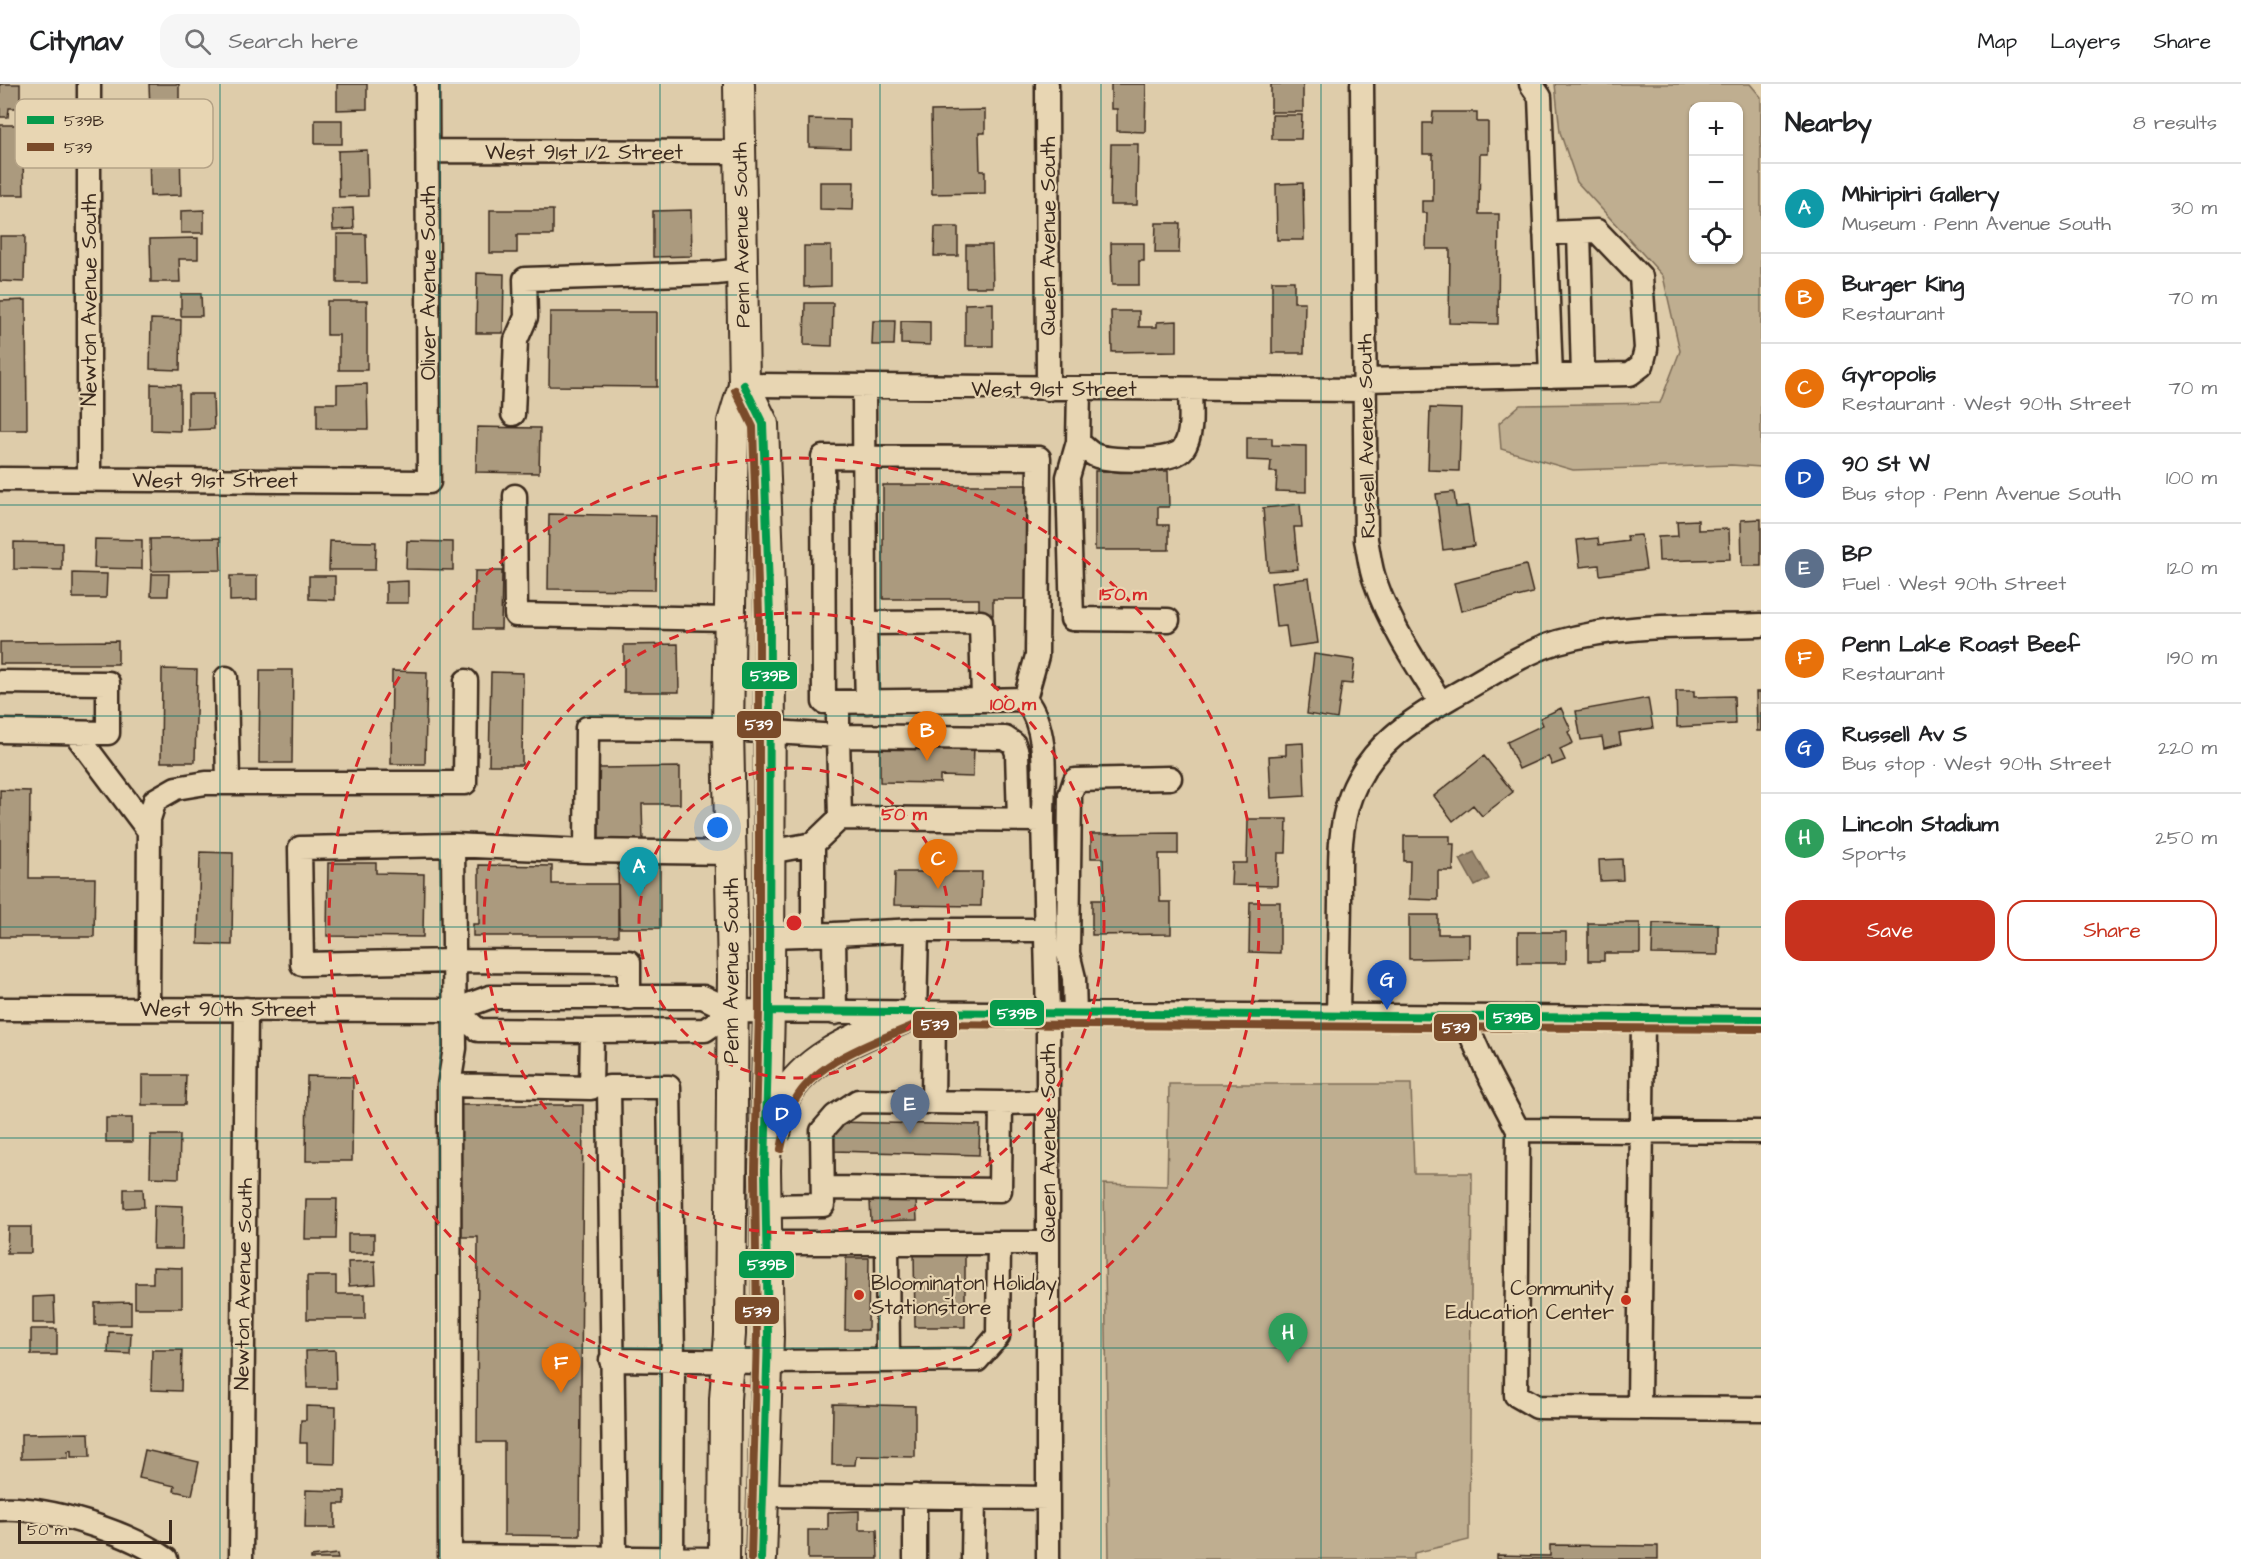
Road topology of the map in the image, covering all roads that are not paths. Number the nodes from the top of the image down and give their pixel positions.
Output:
1 (427, 84) edge
2 (739, 84) edge
3 (1047, 84) edge
4 (1362, 84) edge
5 (1531, 84) edge
6 (427, 151) junction
7 (740, 152) junction
8 (89, 168) edge
9 (1578, 232) junction
10 (1545, 233) junction
11 (741, 270) junction
12 (1583, 375) junction
13 (1551, 376) junction
14 (744, 385) junction
15 (1365, 385) junction
16 (864, 387) junction
17 (1048, 389) junction
18 (1078, 389) junction
19 (1190, 389) junction
20 (513, 414) dead end
21 (1078, 442) junction
22 (864, 458) junction
23 (0, 479) edge
24 (89, 479) junction
25 (429, 482) joint
26 (515, 496) dead end
27 (730, 619) junction
28 (1168, 620) dead end
29 (866, 624) junction
30 (1761, 624) edge
31 (226, 678) dead end
32 (466, 681) dead end
33 (0, 682) edge
34 (1025, 699) junction
35 (983, 700) junction
36 (837, 702) junction
37 (867, 702) junction
38 (1442, 703) junction
39 (728, 729) junction
40 (0, 731) edge
41 (75, 733) junction
42 (771, 733) junction
43 (838, 736) junction
44 (1170, 778) dead end
45 (228, 783) junction
46 (840, 818) junction
47 (1019, 819) junction
48 (1044, 820) junction
49 (150, 831) junction
50 (813, 844) junction
51 (453, 845) junction
52 (586, 851) junction
53 (769, 852) junction
54 (731, 853) junction
55 (917, 930) junction
56 (1046, 930) junction
57 (824, 934) junction
58 (769, 936) junction
59 (454, 961) junction
60 (629, 998) junction
61 (0, 1009) edge
62 (148, 1009) junction
63 (246, 1010) junction
64 (455, 1011) junction
65 (733, 1011) junction
66 (769, 1011) junction
67 (835, 1012) junction
68 (925, 1013) junction
69 (1048, 1015) junction
70 (1075, 1015) junction
71 (1338, 1016) junction
72 (1463, 1017) junction
73 (1644, 1018) junction
74 (1761, 1019) edge
75 (592, 1031) junction
76 (449, 1085) junction
77 (600, 1088) junction
78 (933, 1102) junction
79 (1048, 1102) junction
80 (1001, 1103) junction
81 (1518, 1130) junction
82 (1642, 1132) junction
83 (1761, 1132) edge
84 (765, 1170) junction
85 (823, 1188) junction
86 (766, 1206) junction
87 (887, 1243) junction
88 (999, 1243) junction
89 (1048, 1243) junction
90 (768, 1244) junction
91 (611, 1360) junction
92 (674, 1360) junction
93 (888, 1360) junction
94 (729, 1362) junction
95 (767, 1362) junction
96 (1639, 1408) junction
97 (1761, 1409) edge
98 (762, 1495) junction
99 (915, 1496) junction
100 (974, 1497) junction
101 (1048, 1498) junction
102 (0, 1509) edge
103 (615, 1556) junction
104 (450, 1557) edge
105 (672, 1558) edge
106 (166, 1559) edge
107 (241, 1559) edge
108 (724, 1559) edge
109 (761, 1559) edge
110 (915, 1559) edge
111 (973, 1559) edge
112 (1048, 1559) edge

1 - 6 street, Oliver Avenue South
2 - 7 main road, Penn Avenue South
3 - 17 street, Queen Avenue South
4 - 15 street, Russell Avenue South
5 - 10 street
6 - 7 street, West 91st 1/2 Street
6 - 25 street, Oliver Avenue South
7 - 11 main road, Penn Avenue South
8 - 24 street, Newton Avenue South
9 - 10 street, West 91st Street
9 - 12 street
9 - 12 street, West 91st Street
10 - 13 street
11 - 14 main road, Penn Avenue South
11 - 20 street
12 - 13 street, West 91st Street
13 - 15 street, West 91st Street
14 - 16 street, West 91st Street
14 - 27 main road, Penn Avenue South
14 - 42 main road, Penn Avenue South
15 - 19 street, West 91st Street
15 - 38 street, Russell Avenue South
16 - 17 street, West 91st Street
16 - 22 street
17 - 18 street, West 91st Street
18 - 19 street, West 91st Street
18 - 21 street
19 - 21 street
21 - 28 street
22 - 29 street
22 - 34 street
22 - 36 street
23 - 24 street, West 91st Street
24 - 25 street, West 91st Street
26 - 27 street
27 - 39 main road, Penn Avenue South
29 - 35 street
29 - 37 street
30 - 38 street
31 - 45 street
32 - 45 street
33 - 41 street
34 - 35 street
34 - 48 street, Queen Avenue South
35 - 37 street
36 - 37 street
36 - 43 street
38 - 71 street
39 - 42 street
39 - 52 street
39 - 54 main road, Penn Avenue South
40 - 41 street
41 - 49 street
42 - 43 street
42 - 53 main road, Penn Avenue South
43 - 46 street
43 - 47 street
44 - 70 street
45 - 49 street
46 - 47 street
46 - 50 street
47 - 48 street
48 - 56 street, Queen Avenue South
49 - 62 street
50 - 53 street
50 - 57 street
51 - 52 street
51 - 59 street
51 - 59 street
52 - 54 street
53 - 58 main road, Penn Avenue South
54 - 65 main road, Penn Avenue South
55 - 56 street
55 - 57 street
55 - 68 street
56 - 69 street, Queen Avenue South
57 - 58 street
57 - 67 street
58 - 66 main road, Penn Avenue South
59 - 60 street
59 - 64 street
60 - 64 street, West 90th Street
60 - 65 street, West 90th Street
61 - 62 street, West 90th Street
62 - 63 street, West 90th Street
63 - 64 street, West 90th Street
63 - 107 street, Newton Avenue South
64 - 75 street
64 - 76 street
65 - 66 street, West 90th Street
65 - 75 street
65 - 94 main road, Penn Avenue South
66 - 67 street, West 90th Street
66 - 84 main road, Penn Avenue South
67 - 68 street, West 90th Street
68 - 69 street, West 90th Street
68 - 78 street
68 - 84 main road
69 - 70 street, West 90th Street
69 - 79 street, Queen Avenue South
70 - 71 street, West 90th Street
71 - 72 street, West 90th Street
72 - 73 street, West 90th Street
72 - 81 street
73 - 74 street, West 90th Street
73 - 82 street
75 - 77 street
76 - 77 street
76 - 104 street
77 - 91 street
77 - 92 street
78 - 80 street
78 - 85 street
79 - 80 street
79 - 89 street, Queen Avenue South
80 - 85 street
81 - 82 street
81 - 96 street
82 - 83 street
82 - 96 street
84 - 86 main road, Penn Avenue South
85 - 86 street
86 - 90 main road, Penn Avenue South
87 - 88 street
87 - 90 street
87 - 93 street
88 - 89 street
88 - 93 street
89 - 101 street, Queen Avenue South
90 - 95 main road, Penn Avenue South
91 - 92 street
91 - 103 street
92 - 94 street
92 - 105 street
93 - 95 street
94 - 95 street
94 - 108 main road, Penn Avenue South
95 - 98 main road, Penn Avenue South
96 - 97 street
98 - 99 street
98 - 109 main road, Penn Avenue South
99 - 100 street
99 - 110 street
100 - 101 street
100 - 111 street
101 - 112 street, Queen Avenue South
102 - 106 street
103 - 104 street
103 - 105 street
105 - 108 street

